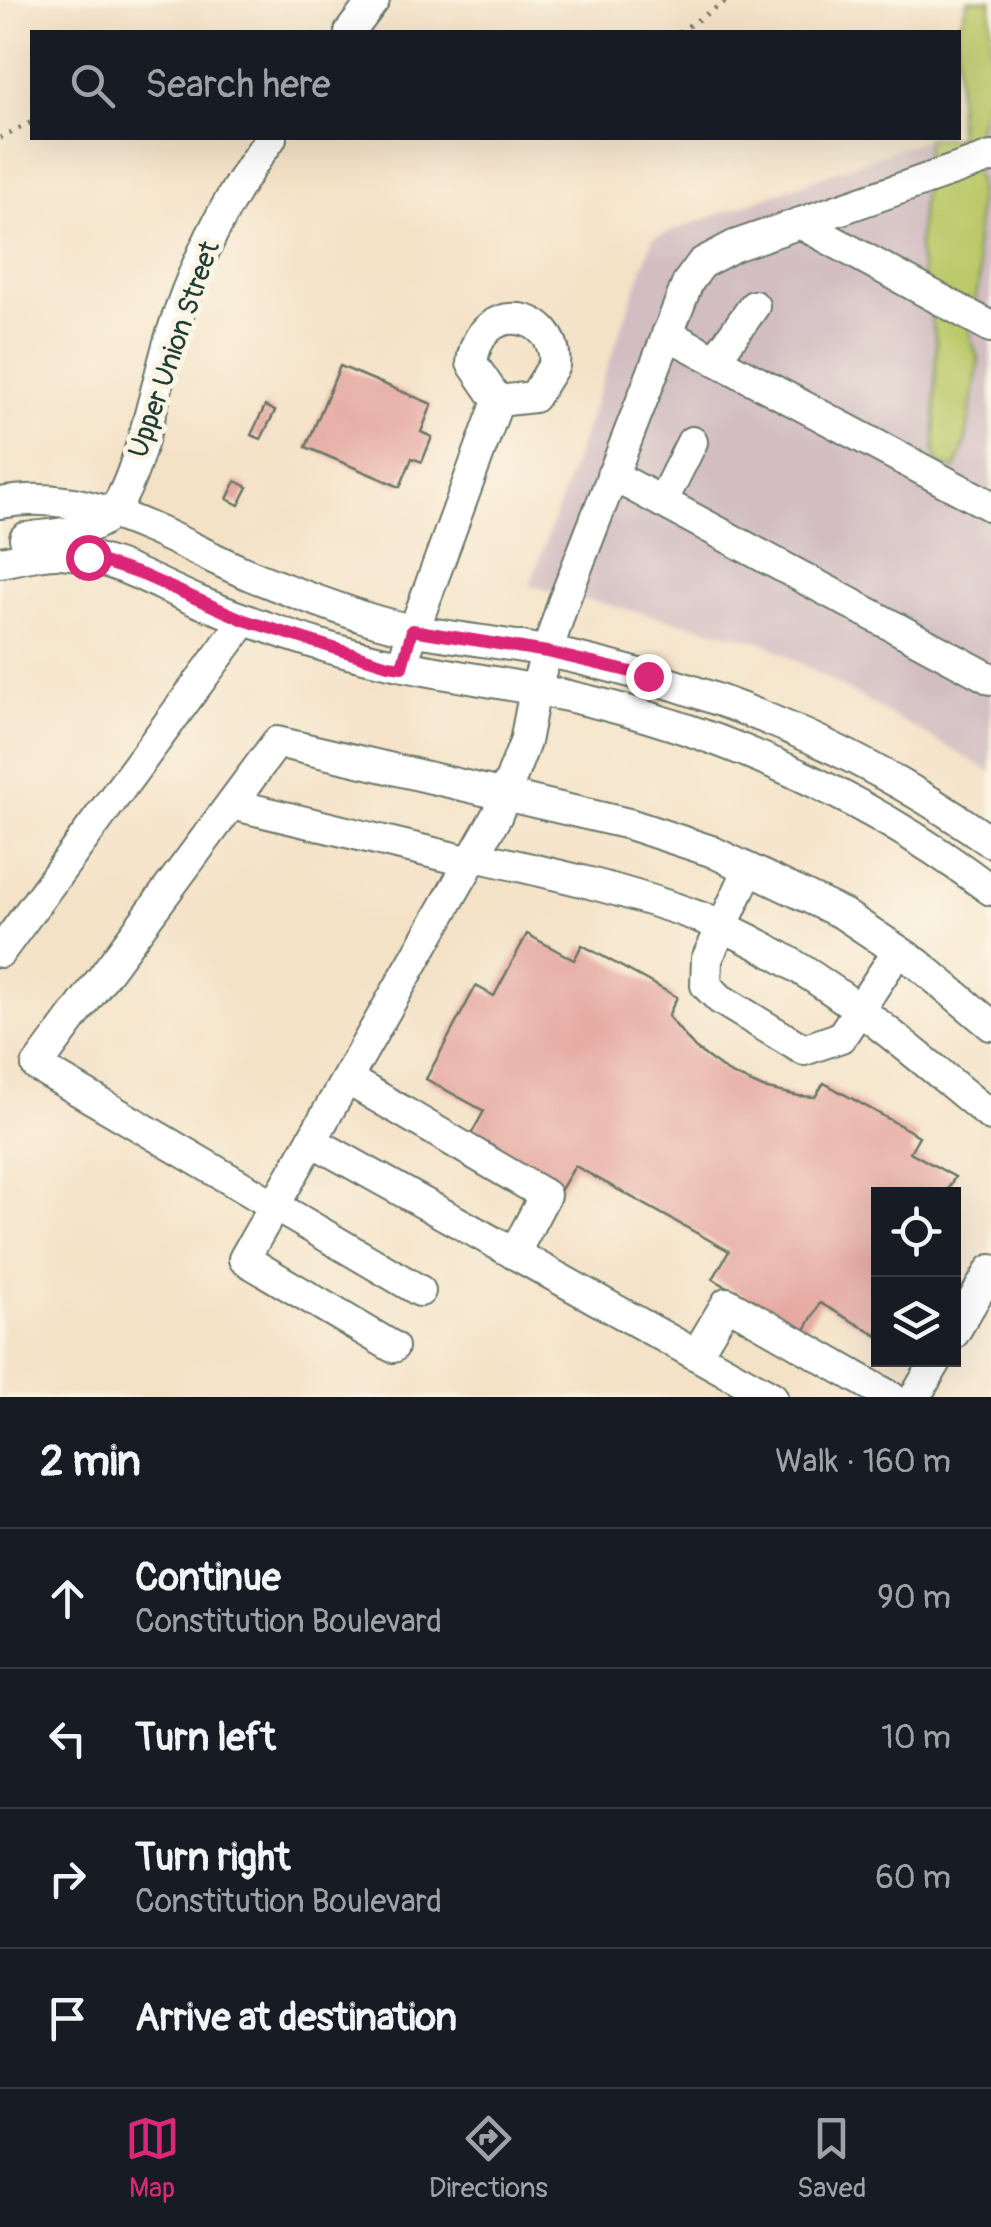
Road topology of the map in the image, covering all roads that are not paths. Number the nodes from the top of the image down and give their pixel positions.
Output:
1 (374, 0) edge
2 (352, 30) edge
3 (270, 140) edge
4 (991, 157) edge
5 (800, 223) junction
6 (754, 306) dead end
7 (991, 327) edge
8 (667, 334) junction
9 (715, 360) junction
10 (498, 401) dead end
11 (692, 442) dead end
12 (612, 475) junction
13 (662, 502) junction
14 (0, 503) edge
15 (991, 506) edge
16 (112, 512) junction
17 (0, 550) edge
18 (0, 562) edge
19 (244, 620) junction
20 (412, 630) junction
21 (547, 652) junction
22 (402, 667) junction
23 (991, 679) edge
24 (535, 690) junction
25 (504, 797) junction
26 (230, 804) junction
27 (991, 842) edge
28 (472, 859) junction
29 (749, 869) junction
30 (991, 890) edge
31 (719, 927) junction
32 (898, 951) junction
33 (0, 952) edge
34 (858, 1009) junction
35 (991, 1026) edge
36 (347, 1079) junction
37 (991, 1116) edge
38 (312, 1141) junction
39 (275, 1206) junction
40 (514, 1254) junction
41 (991, 1270) edge
42 (420, 1291) dead end
43 (961, 1321) edge
44 (393, 1347) dead end
45 (696, 1355) junction
46 (934, 1367) edge
47 (772, 1397) edge
48 (892, 1397) edge
49 (915, 1397) edge

1 - 2 street
3 - 16 street, Upper Union Street
4 - 5 street
5 - 7 street
5 - 8 street
6 - 9 street
8 - 9 street
8 - 12 street
9 - 15 street
10 - 20 street
11 - 13 street
12 - 13 street
12 - 21 street
13 - 23 street
14 - 16 street
16 - 17 street
16 - 20 street
18 - 19 street
19 - 22 street
19 - 33 street
20 - 21 street
20 - 22 street
21 - 24 street
21 - 27 street
22 - 24 street
24 - 25 street
24 - 30 street
25 - 26 street
25 - 28 street
25 - 29 street
26 - 28 street
26 - 39 street
28 - 31 street
28 - 36 street
29 - 31 street
29 - 32 street
31 - 34 street
31 - 34 street
32 - 34 street
32 - 35 street
34 - 37 street
36 - 38 street
36 - 40 street
38 - 39 street
38 - 40 street
39 - 42 street
39 - 44 street
40 - 45 street
41 - 43 street
45 - 47 street
45 - 48 street
46 - 49 street

